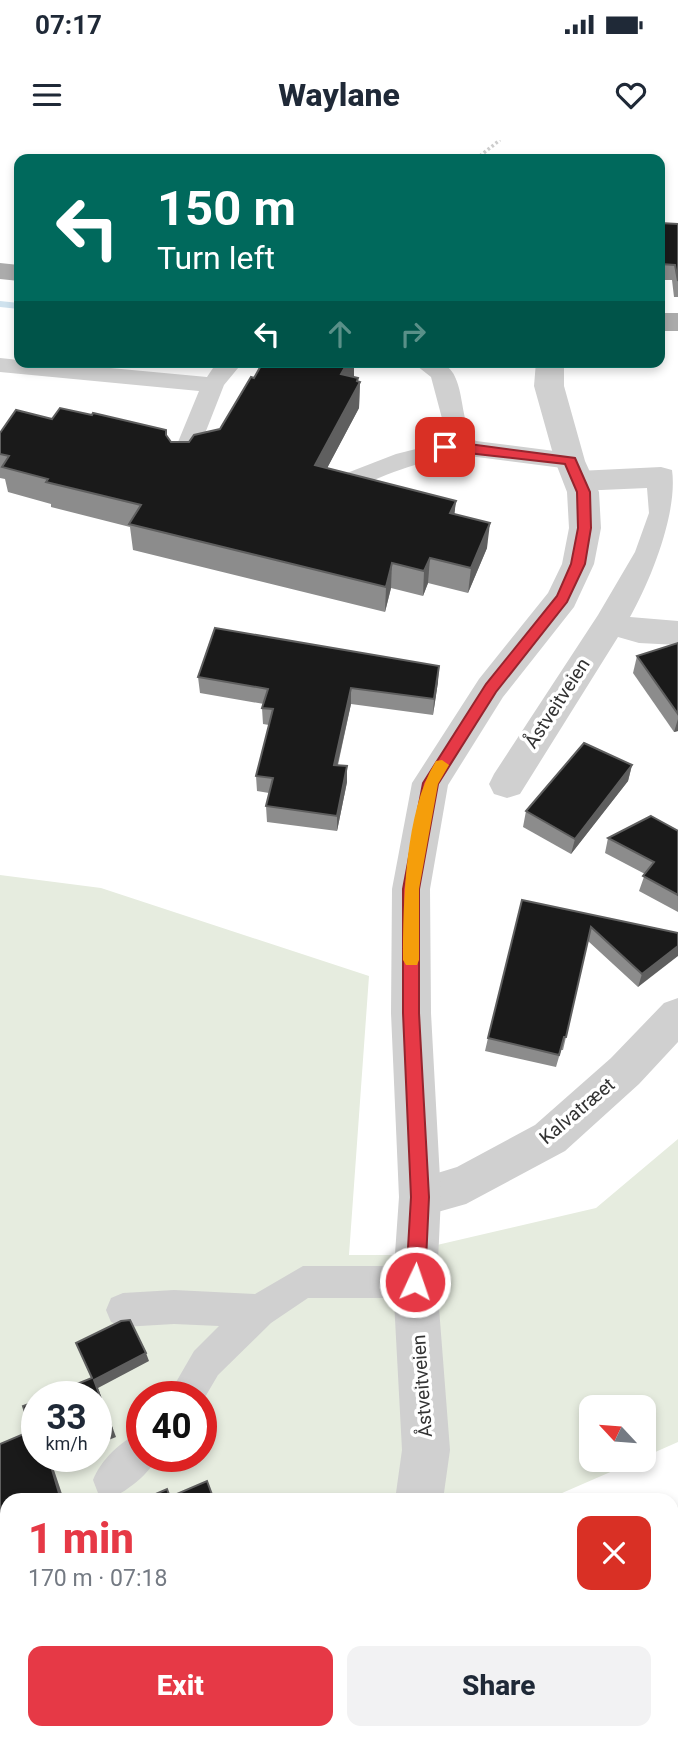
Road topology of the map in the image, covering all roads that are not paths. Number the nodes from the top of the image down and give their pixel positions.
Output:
1 (30, 368) edge
2 (224, 368) edge
3 (433, 368) edge
4 (550, 368) edge
5 (212, 386) junction
6 (469, 448) junction
7 (183, 459) edge
8 (574, 471) junction
9 (342, 484) edge
10 (610, 623) junction
11 (678, 633) edge
12 (507, 784) dead end
13 (678, 1015) edge
14 (420, 1197) junction
15 (415, 1282) junction
16 (123, 1310) dead end
17 (259, 1311) junction
18 (195, 1381) edge
19 (126, 1465) edge
20 (111, 1480) dead end
21 (420, 1493) edge

1 - 5 lane
2 - 5 lane
3 - 6 lane
4 - 8 street, Åstveitveien
5 - 7 lane
6 - 8 lane
6 - 9 lane
8 - 10 street, Åstveitveien
8 - 14 street, Åstveitveien
10 - 11 street
10 - 12 street, Åstveitveien
13 - 14 street, Kalvatræet
14 - 15 street, Åstveitveien
15 - 17 lane
15 - 21 street, Åstveitveien
16 - 17 lane
17 - 18 lane
19 - 20 lane

